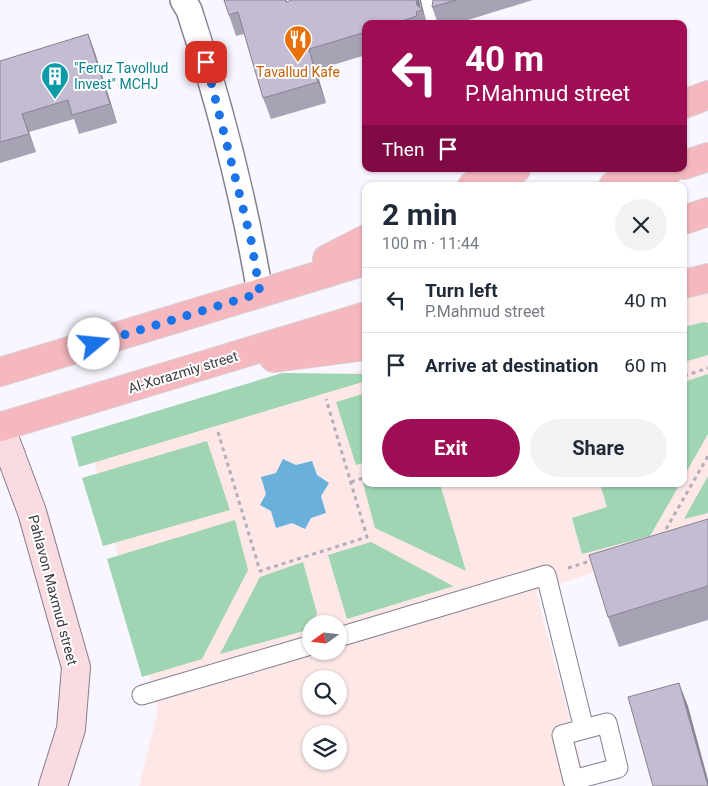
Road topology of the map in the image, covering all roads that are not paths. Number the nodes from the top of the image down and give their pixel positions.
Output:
1 (183, 0) edge
2 (426, 0) edge
3 (432, 20) edge
4 (708, 94) edge
5 (687, 103) edge
6 (708, 157) edge
7 (687, 164) edge
8 (504, 172) edge
9 (660, 172) edge
10 (473, 180) edge
11 (626, 182) edge
12 (708, 212) edge
13 (687, 219) edge
14 (362, 241) edge
15 (362, 262) edge
16 (708, 278) edge
17 (687, 283) edge
18 (260, 293) junction
19 (362, 317) edge
20 (362, 347) edge
21 (195, 368) junction
22 (0, 372) edge
23 (0, 427) edge
24 (348, 634) edge
25 (302, 648) edge
26 (142, 695) dead end
27 (584, 729) junction
28 (597, 780) edge
29 (53, 786) edge

1 - 18 street
2 - 3 lane
4 - 5 main road
6 - 7 main road
8 - 10 main road
9 - 11 main road
12 - 13 main road
14 - 18 main road
15 - 18 main road
16 - 17 main road
18 - 22 main road
19 - 21 main road, Al-Xorazmiy street
20 - 21 main road
21 - 23 main road, Al-Xorazmiy street
23 - 29 main road, Pahlavon Maxmud street
24 - 27 street
25 - 26 street
27 - 28 street
27 - 28 street

